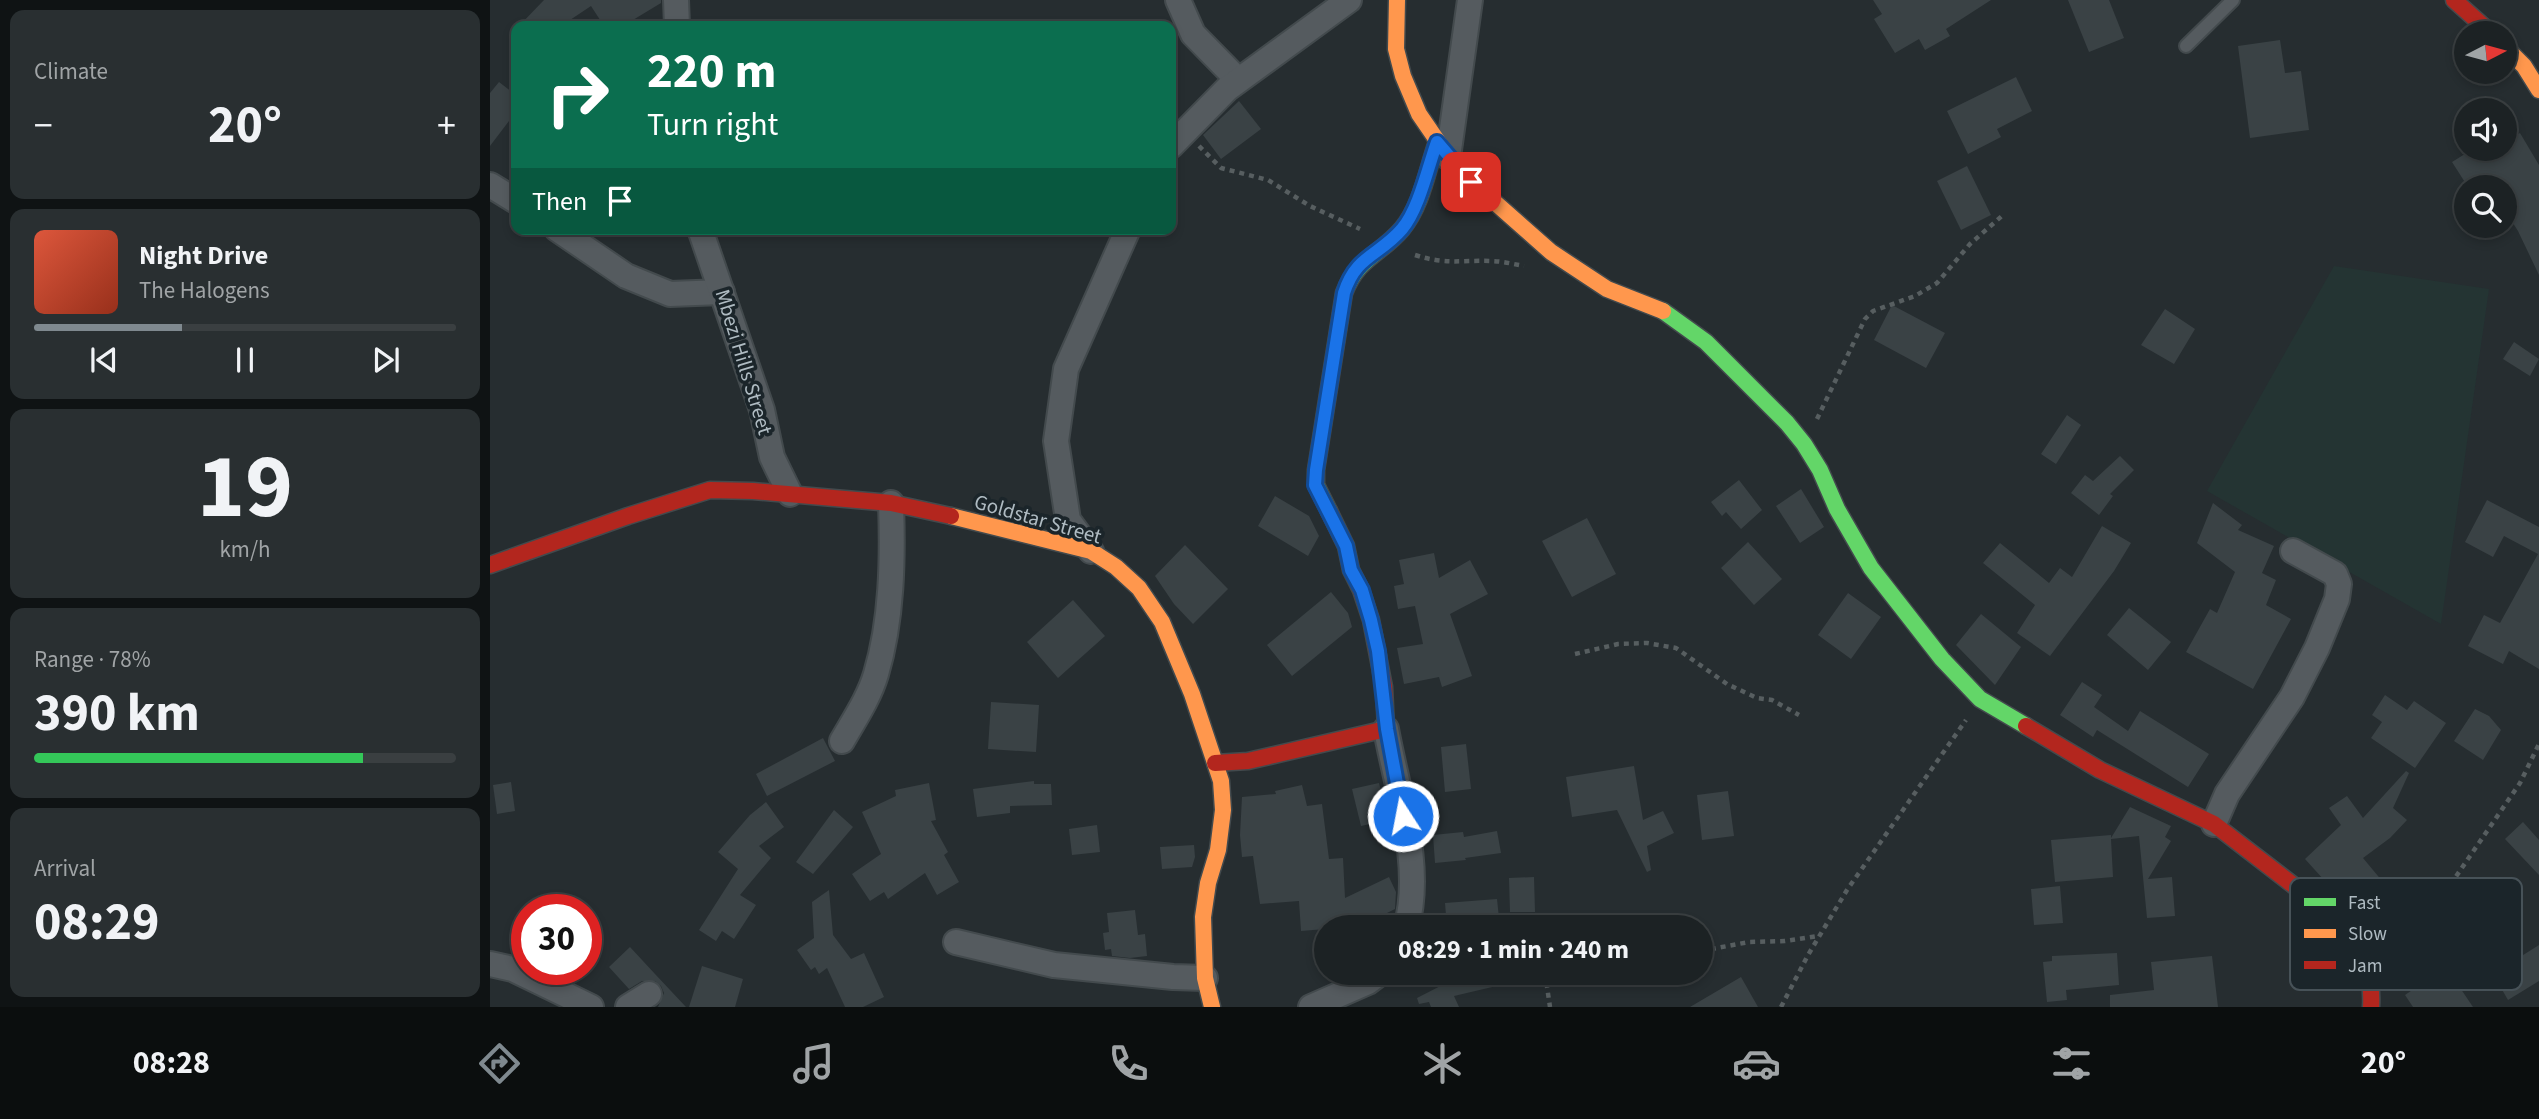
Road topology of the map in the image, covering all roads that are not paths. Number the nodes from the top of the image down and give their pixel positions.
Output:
1 (677, 0) edge
2 (1178, 0) edge
3 (1349, 0) edge
4 (1396, 0) edge
5 (1470, 0) edge
6 (2233, 0) edge
7 (2454, 0) edge
8 (677, 21) edge
9 (2478, 21) edge
10 (2186, 46) dead end
11 (2517, 59) edge
12 (1238, 80) junction
13 (2539, 90) edge
14 (1176, 141) edge
15 (1443, 149) junction
16 (490, 185) edge
17 (511, 198) edge
18 (566, 235) edge
19 (702, 235) edge
20 (1125, 235) edge
21 (722, 292) junction
22 (790, 494) junction
23 (891, 503) junction
24 (1091, 551) junction
25 (2293, 551) dead end
26 (490, 565) edge
27 (1387, 729) junction
28 (842, 741) dead end
29 (1215, 763) junction
30 (2214, 824) junction
31 (2290, 883) edge
32 (1409, 915) edge
33 (956, 942) dead end
34 (490, 964) edge
35 (1205, 978) junction
36 (1361, 985) edge
37 (591, 1007) edge
38 (1212, 1007) edge
39 (1311, 1007) edge

1 - 8 street
2 - 12 street
3 - 12 street
4 - 15 street
5 - 15 street
6 - 10 lane
7 - 9 street
11 - 13 street
12 - 14 street
15 - 27 street
15 - 30 street
16 - 17 street
18 - 21 street
19 - 21 street, Mbezi Hills Street
20 - 24 street
21 - 22 street, Mbezi Hills Street
22 - 23 street, Goldstar Street
22 - 26 street, Goldstar Street
23 - 24 street, Goldstar Street
23 - 28 street
24 - 29 street, Goldstar Street
25 - 30 street
27 - 29 street
27 - 32 street
29 - 35 street, Goldstar Street
30 - 31 street
33 - 35 street
34 - 37 street
35 - 38 street, Goldstar Street
36 - 39 street

